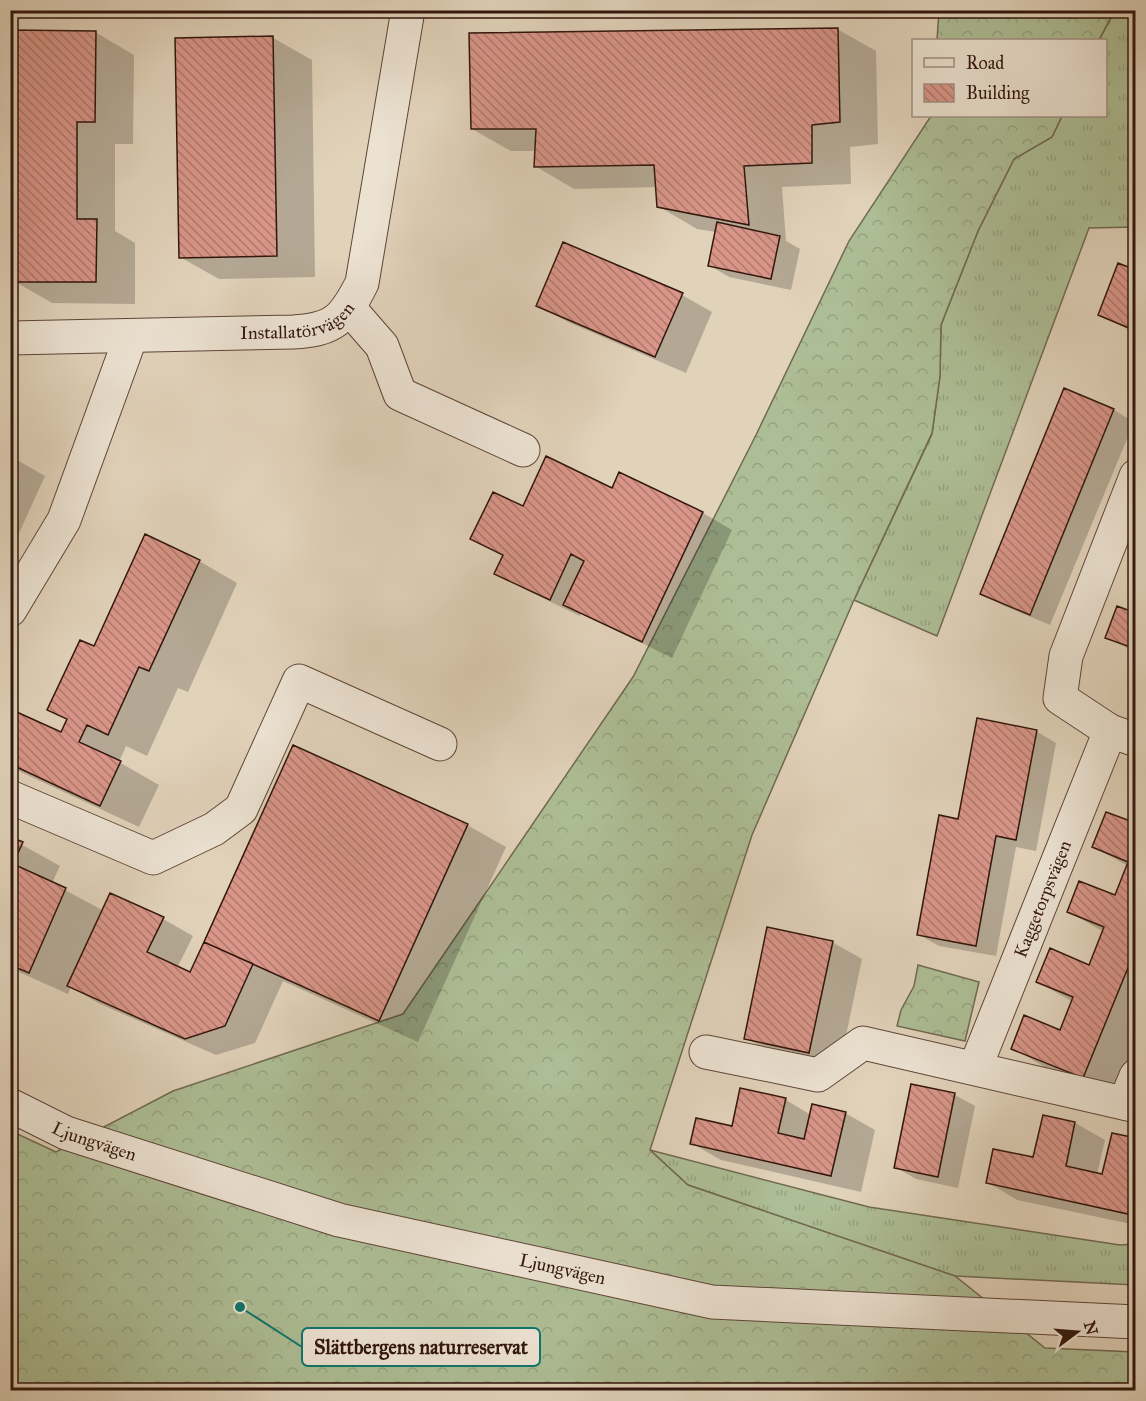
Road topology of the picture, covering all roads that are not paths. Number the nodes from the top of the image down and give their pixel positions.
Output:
1 (408, 10) edge
2 (350, 308) junction
3 (131, 336) junction
4 (10, 338) edge
5 (523, 450) dead end
6 (1136, 476) edge
7 (10, 610) edge
8 (1123, 736) edge
9 (440, 744) dead end
10 (10, 797) edge
11 (706, 1052) dead end
12 (975, 1068) junction
13 (1132, 1095) edge
14 (10, 1105) edge
15 (1136, 1322) edge

1 - 2 street, Installatörvägen
2 - 3 street, Installatörvägen
2 - 5 street
3 - 4 street, Installatörvägen
3 - 7 street
6 - 8 street, Kaggetorpsvägen
8 - 12 street, Kaggetorpsvägen
9 - 10 street
11 - 12 street
12 - 13 street
14 - 15 street, Ljungvägen

